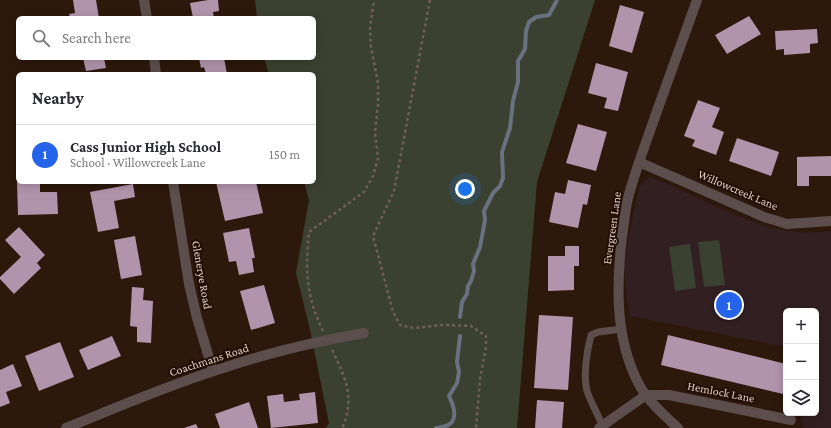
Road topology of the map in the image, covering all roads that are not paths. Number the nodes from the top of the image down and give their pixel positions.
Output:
1 (144, 0) edge
2 (697, 0) edge
3 (147, 16) edge
4 (154, 60) edge
5 (156, 72) edge
6 (639, 162) junction
7 (173, 184) edge
8 (831, 221) edge
9 (622, 329) junction
10 (364, 332) dead end
11 (213, 371) junction
12 (646, 395) junction
13 (791, 420) dead end
14 (601, 427) edge
15 (66, 428) edge
16 (678, 428) edge

1 - 3 street
2 - 6 street, Evergreen Lane
4 - 5 street
6 - 8 street, Willowcreek Lane
6 - 9 street, Evergreen Lane
7 - 11 street, Glenerye Road
9 - 12 street, Evergreen Lane
9 - 14 lane
10 - 11 street, Coachmans Road
11 - 15 street, Coachmans Road
12 - 13 street, Hemlock Lane
12 - 14 street
12 - 16 street, Evergreen Lane

